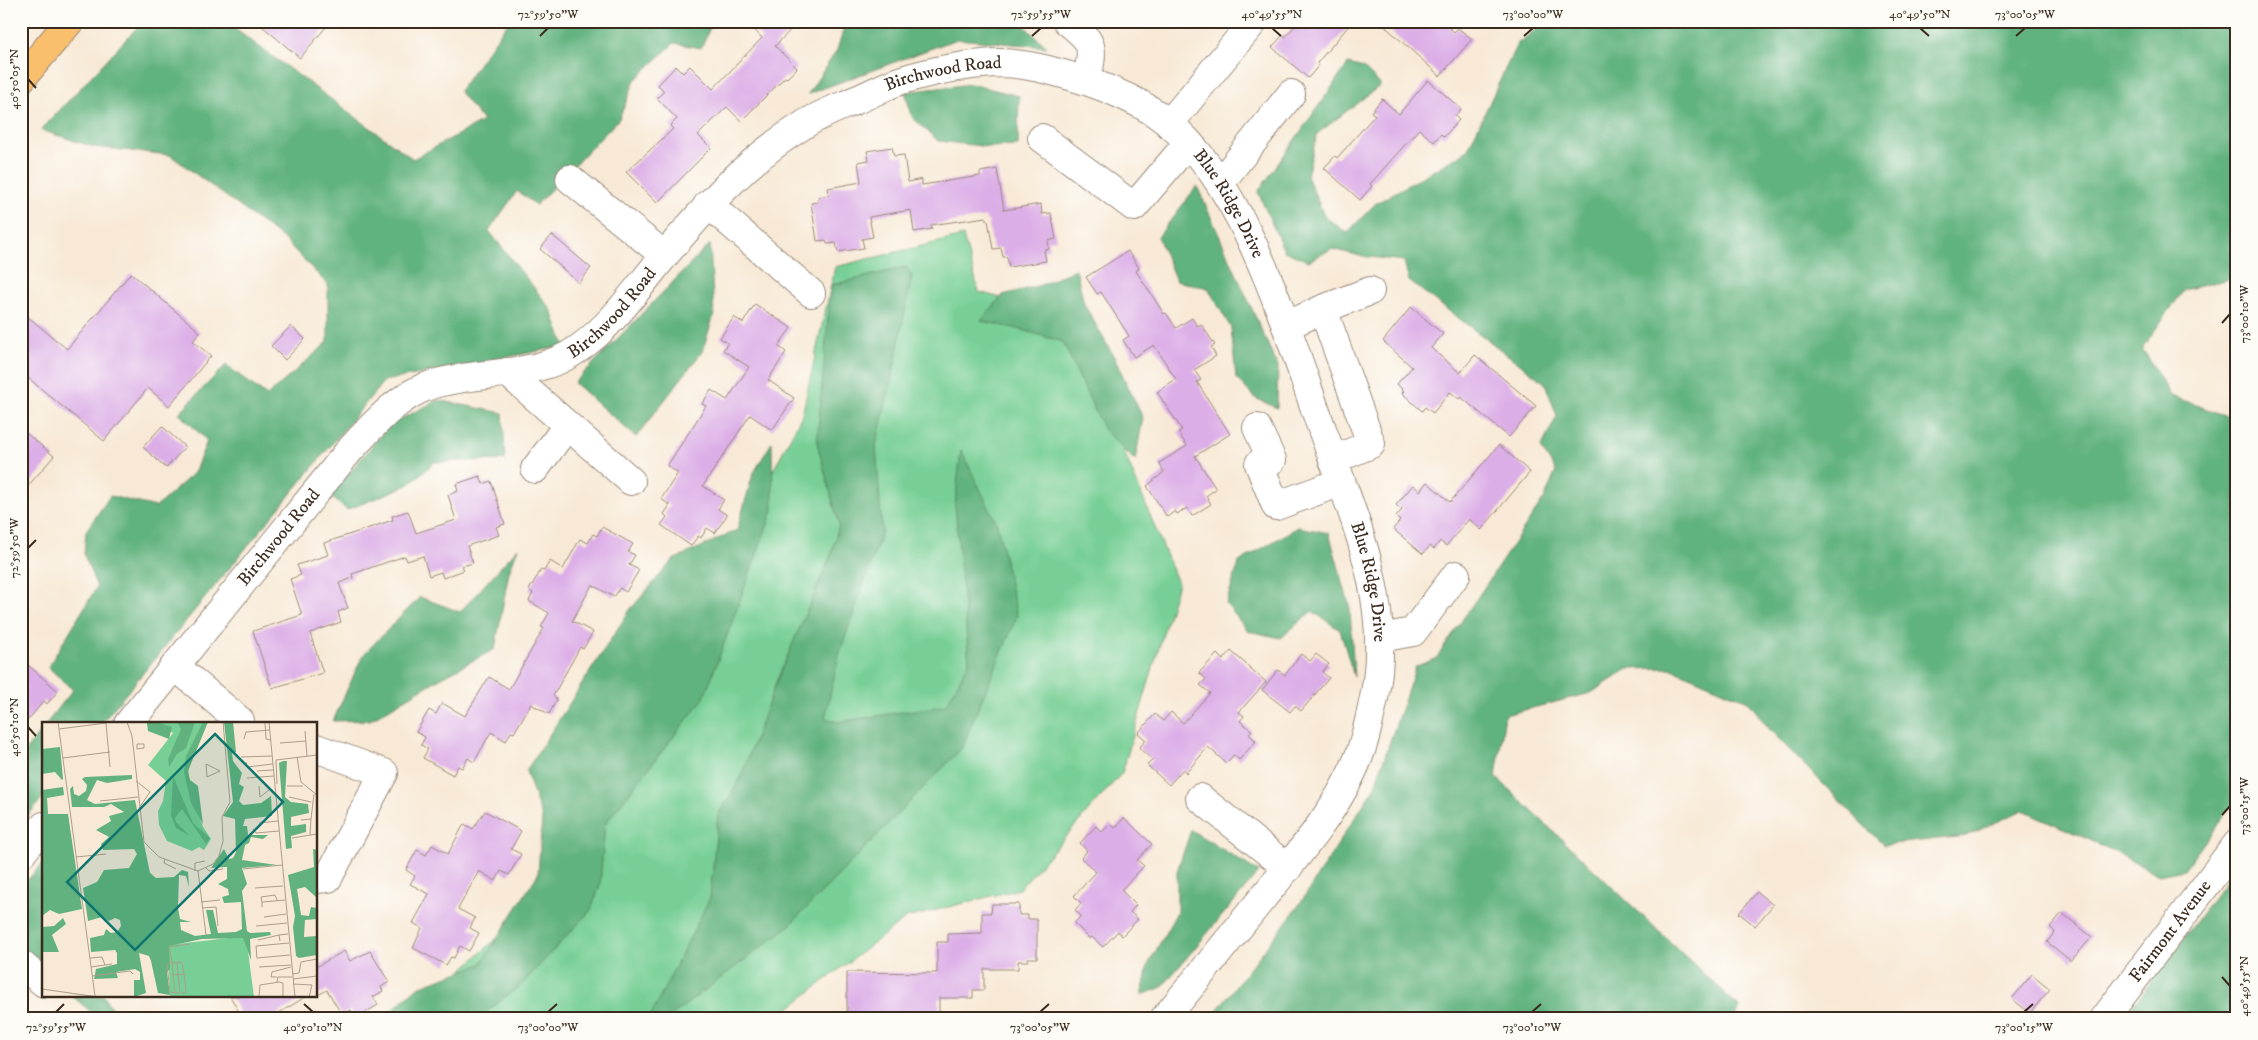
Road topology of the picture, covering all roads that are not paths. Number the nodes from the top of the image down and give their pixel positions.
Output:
1 (70, 21) edge
2 (1067, 21) edge
3 (1254, 21) edge
4 (21, 79) edge
5 (1087, 82) junction
6 (1291, 94) dead end
7 (1170, 124) junction
8 (1042, 138) dead end
9 (1188, 143) junction
10 (570, 179) dead end
11 (1220, 183) junction
12 (708, 204) junction
13 (664, 256) junction
14 (1370, 291) dead end
15 (810, 293) dead end
16 (1323, 308) junction
17 (1286, 326) junction
18 (507, 372) junction
19 (567, 426) junction
20 (1257, 428) dead end
21 (535, 469) dead end
22 (1337, 471) junction
23 (631, 481) dead end
24 (1456, 575) dead end
25 (1380, 638) junction
26 (175, 666) junction
27 (130, 722) edge
28 (242, 722) edge
29 (318, 749) edge
30 (1200, 798) dead end
31 (42, 828) edge
32 (2237, 844) edge
33 (21, 854) edge
34 (1288, 868) junction
35 (318, 879) edge
36 (21, 964) edge
37 (42, 981) edge
38 (1164, 1019) edge
39 (2104, 1019) edge

1 - 4 main road
2 - 5 street
3 - 7 street
5 - 7 street, Birchwood Road
5 - 12 street, Birchwood Road
6 - 11 street
7 - 9 street, Blue Ridge Drive
8 - 9 street
9 - 11 street, Blue Ridge Drive
10 - 13 street
11 - 17 street, Blue Ridge Drive
12 - 13 street, Birchwood Road
12 - 15 street
13 - 18 street, Birchwood Road
14 - 16 street
16 - 17 street
16 - 22 street
17 - 22 street, Blue Ridge Drive
18 - 19 street
18 - 26 street, Birchwood Road
19 - 21 street
19 - 23 street
20 - 22 street
22 - 25 street, Blue Ridge Drive
24 - 25 street
25 - 34 street, Blue Ridge Drive
26 - 27 street, Birchwood Road
26 - 28 street
29 - 35 street
30 - 34 street
31 - 33 street
32 - 39 street, Fairmont Avenue
34 - 38 street, Blue Ridge Drive
36 - 37 street

